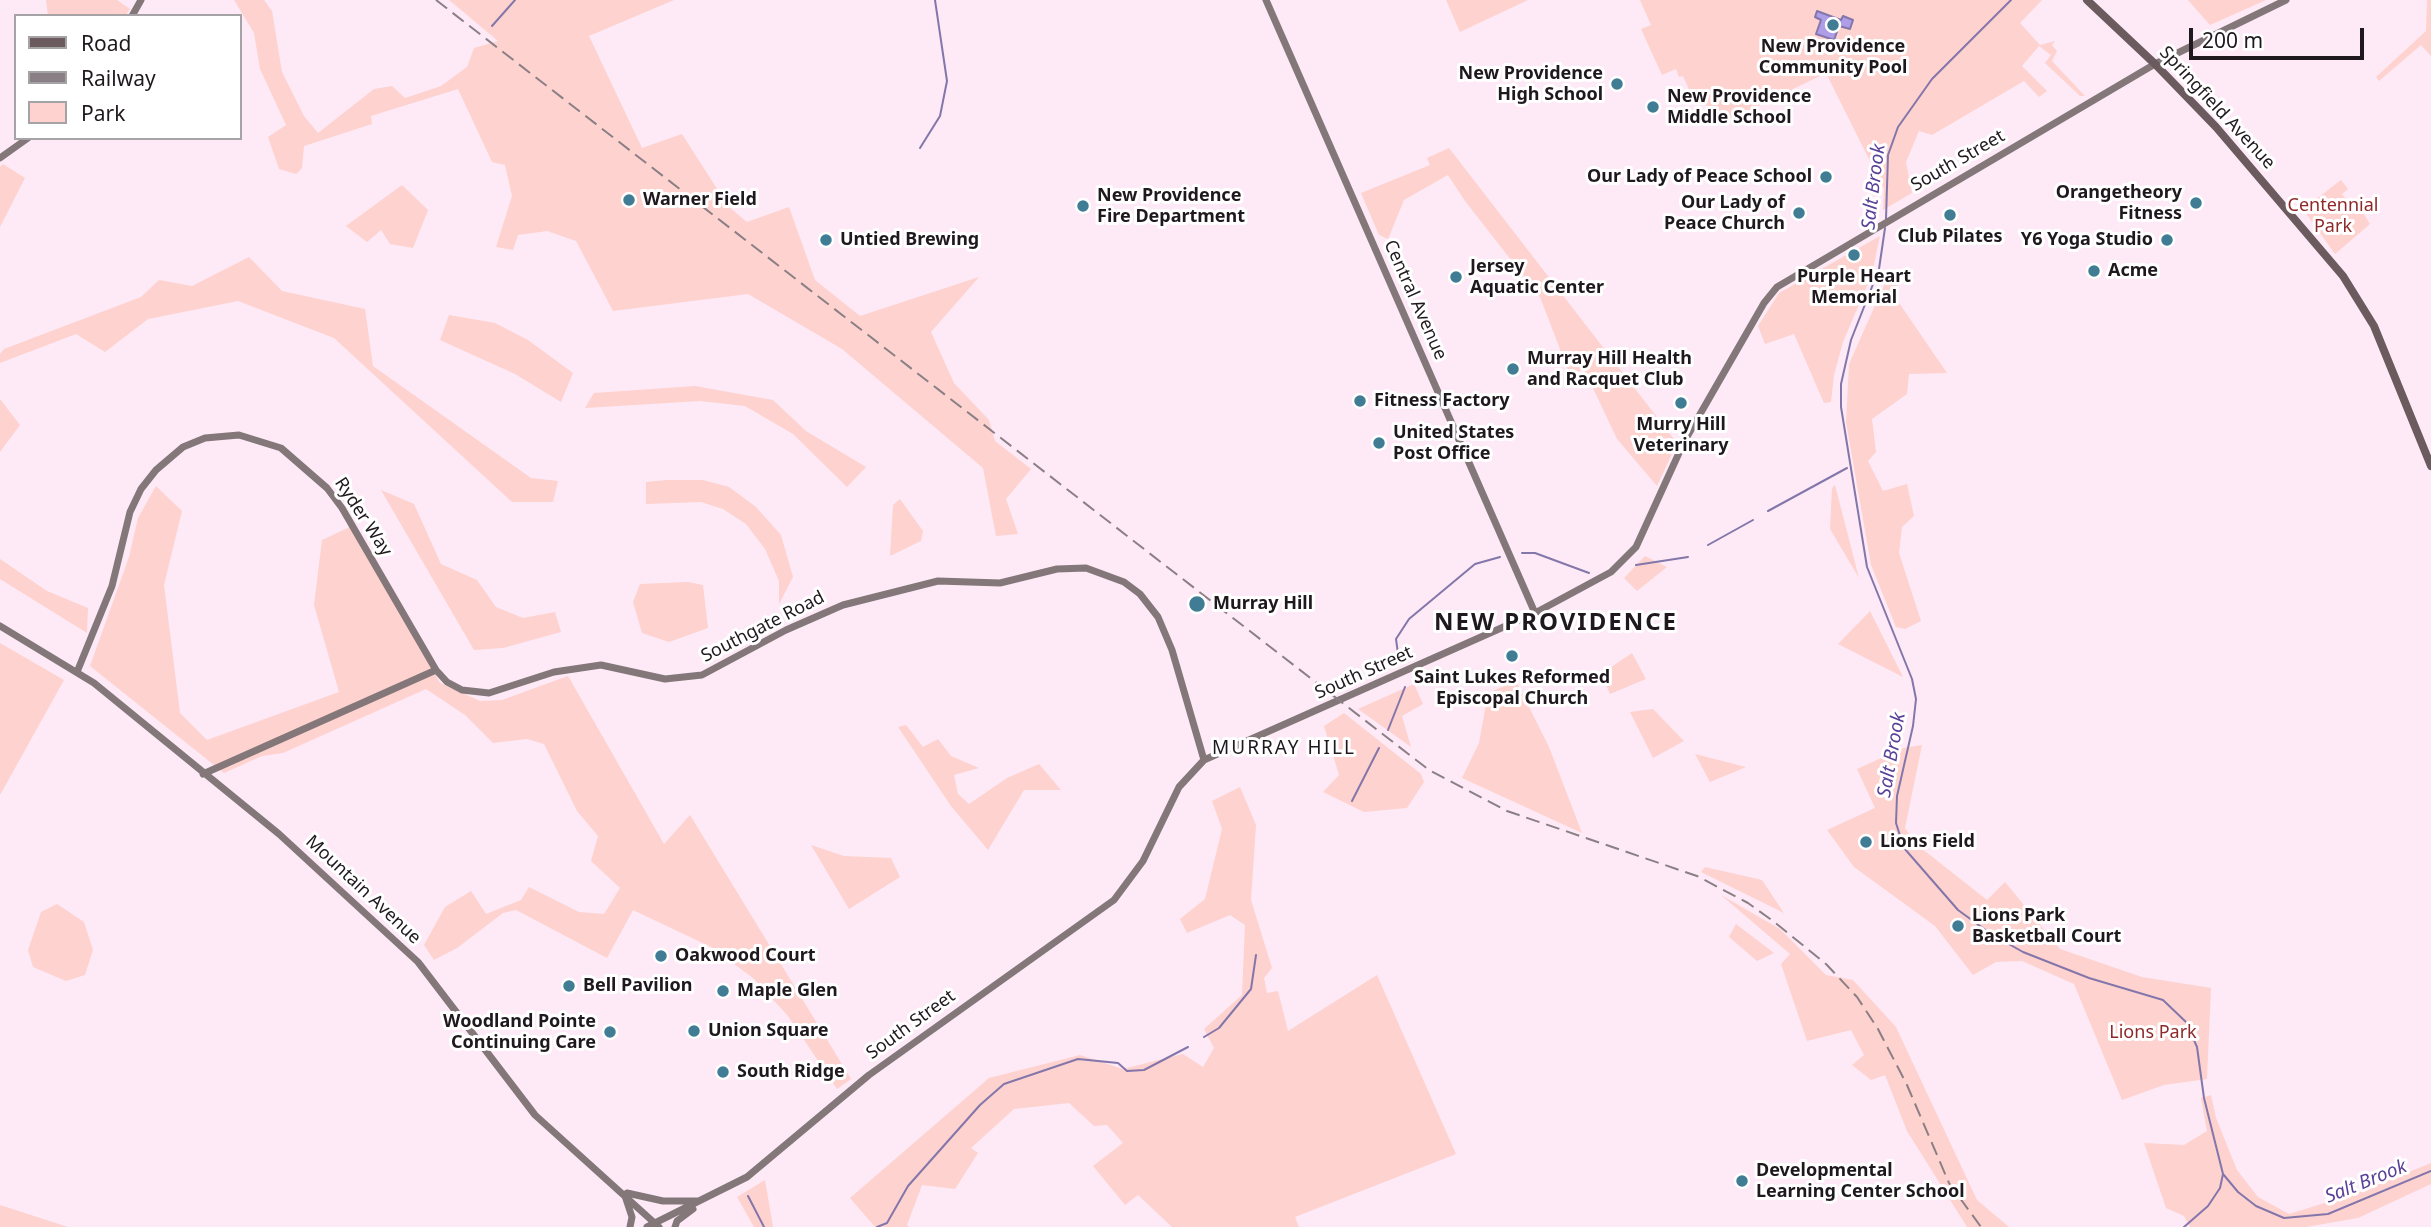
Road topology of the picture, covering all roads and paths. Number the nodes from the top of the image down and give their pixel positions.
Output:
1 (1266, 0) edge
2 (2087, 0) edge
3 (2286, 0) edge
4 (2155, 64) junction
5 (26, 140) edge
6 (0, 158) edge
7 (2431, 466) edge
8 (1535, 613) junction
9 (0, 626) edge
10 (436, 670) junction
11 (77, 672) junction
12 (1204, 760) junction
13 (203, 774) junction
14 (624, 1192) junction
15 (705, 1200) junction
16 (657, 1225) edge
17 (629, 1227) edge
18 (647, 1227) edge
19 (675, 1227) edge

1 - 8 street, Central Avenue
2 - 4 main road, Springfield Avenue
3 - 4 street, South Street
4 - 7 main road, Springfield Avenue
4 - 8 street, South Street
5 - 6 street
8 - 12 street, South Street
9 - 11 street, Mountain Avenue
10 - 11 street, Ryder Way
10 - 12 street, Southgate Road
10 - 13 street
11 - 13 street, Mountain Avenue
12 - 15 street, South Street
13 - 14 street, Mountain Avenue
14 - 15 street
14 - 16 street, Mountain Avenue
14 - 17 street
15 - 16 street, South Street
15 - 19 street
16 - 18 street, South Street

